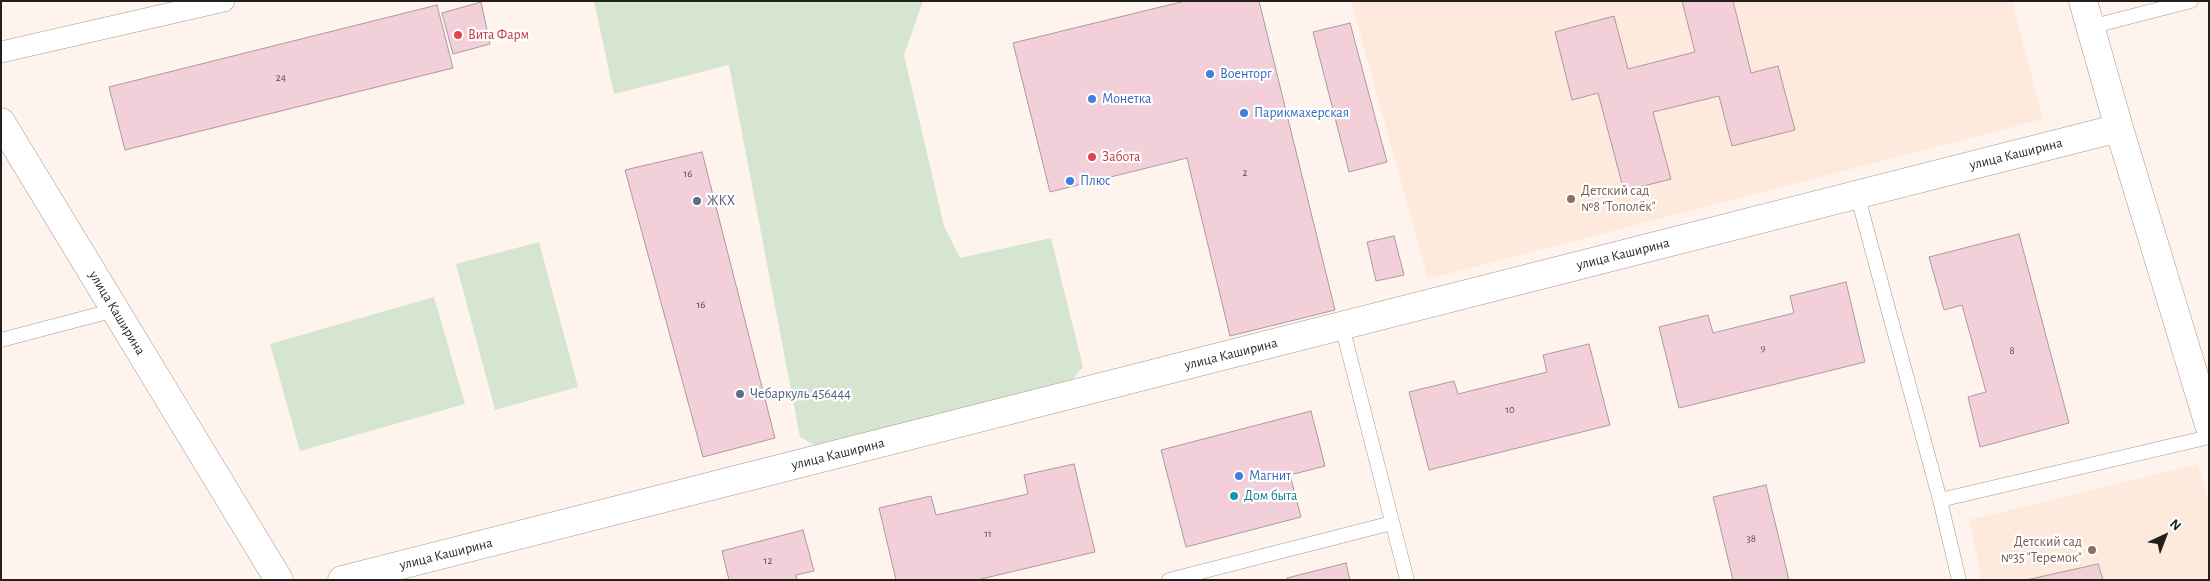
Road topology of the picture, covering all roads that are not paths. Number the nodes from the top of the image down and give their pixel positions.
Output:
1 (224, 1) edge
2 (2083, 1) edge
3 (2191, 1) edge
4 (2090, 27) junction
5 (1, 52) edge
6 (1, 122) edge
7 (2119, 128) junction
8 (1857, 194) junction
9 (115, 310) junction
10 (1342, 326) junction
11 (1, 340) edge
12 (2209, 425) edge
13 (2209, 437) edge
14 (1940, 500) junction
15 (1392, 523) junction
16 (279, 580) edge
17 (342, 580) edge
18 (1169, 580) edge
19 (1407, 580) edge
20 (1958, 580) edge

1 - 5 street
2 - 4 street
3 - 4 lane
4 - 7 street
6 - 9 street, улица Каширина
7 - 8 street, улица Каширина
7 - 12 street
8 - 10 street, улица Каширина
8 - 14 lane
9 - 11 lane
9 - 16 street, улица Каширина
10 - 15 lane
10 - 17 street, улица Каширина
13 - 14 lane
14 - 20 lane
15 - 18 lane
15 - 19 lane

